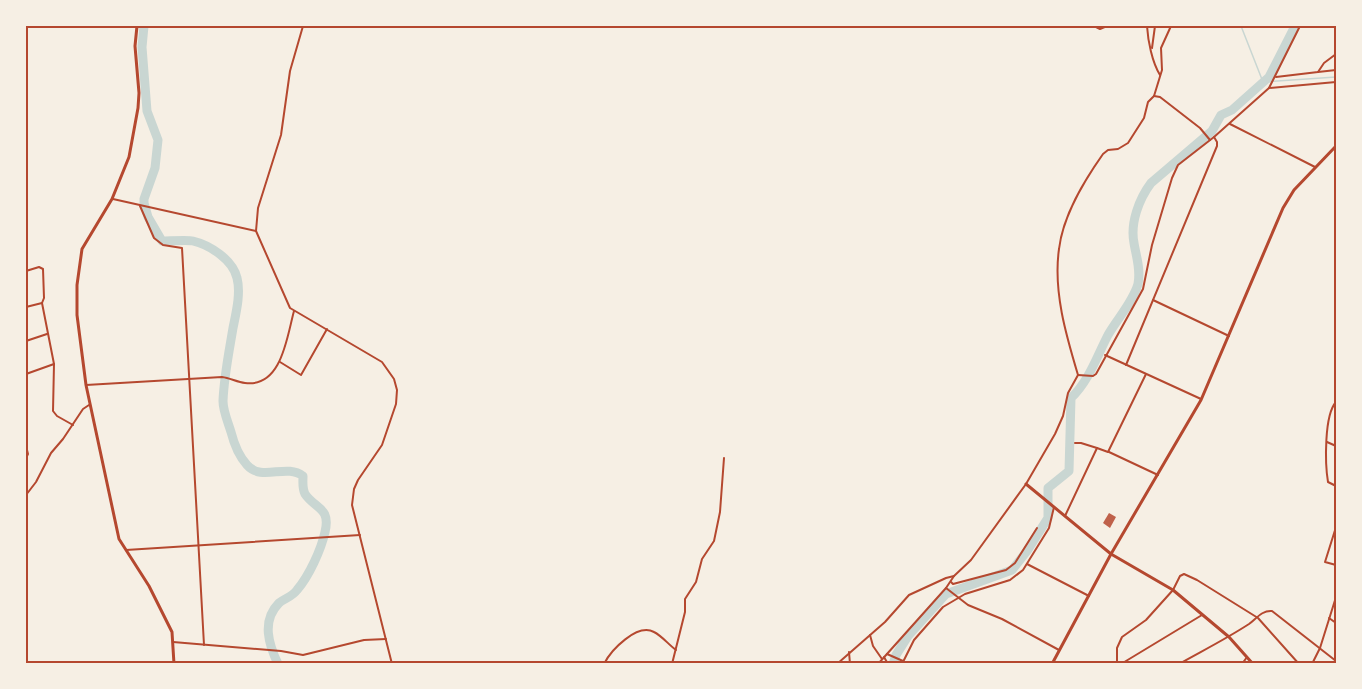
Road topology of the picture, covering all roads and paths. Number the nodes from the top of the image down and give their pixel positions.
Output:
1 (137, 26) edge
2 (303, 26) edge
3 (1094, 26) edge
4 (1107, 26) edge
5 (1147, 26) edge
6 (1155, 26) edge
7 (1171, 26) edge
8 (1300, 26) edge
9 (1152, 48) junction
10 (1336, 54) edge
11 (1336, 70) edge
12 (1318, 72) junction
13 (1160, 75) junction
14 (1276, 77) junction
15 (1336, 82) edge
16 (1270, 86) junction
17 (1154, 96) junction
18 (1230, 124) junction
19 (1214, 137) junction
20 (1210, 140) junction
21 (1336, 146) edge
22 (1315, 167) junction
23 (112, 199) junction
24 (140, 206) junction
25 (256, 231) junction
26 (26, 271) edge
27 (1153, 300) junction
28 (42, 303) junction
29 (26, 307) edge
30 (294, 311) junction
31 (327, 329) junction
32 (47, 334) junction
33 (1229, 336) junction
34 (26, 341) edge
35 (1105, 355) junction
36 (280, 362) junction
37 (54, 364) junction
38 (1126, 365) junction
39 (26, 374) edge
40 (1146, 374) junction
41 (1078, 375) junction
42 (190, 378) junction
43 (87, 384) junction
44 (1201, 400) junction
45 (1336, 402) edge
46 (91, 404) junction
47 (1332, 408) junction
48 (1336, 411) edge
49 (73, 425) junction
50 (1327, 442) junction
51 (1075, 443) dead end
52 (26, 446) edge
53 (1336, 446) edge
54 (1098, 448) junction
55 (1108, 452) junction
56 (26, 458) edge
57 (724, 458) dead end
58 (1158, 476) junction
59 (1026, 484) junction
60 (1336, 486) edge
61 (26, 495) edge
62 (1054, 506) junction
63 (1065, 516) junction
64 (1037, 528) dead end
65 (1336, 528) edge
66 (360, 536) junction
67 (199, 545) junction
68 (126, 550) junction
69 (1111, 554) junction
70 (1028, 564) junction
71 (1336, 566) edge
72 (954, 576) junction
73 (951, 582) junction
74 (946, 588) junction
75 (1173, 590) junction
76 (1089, 597) junction
77 (1336, 597) edge
78 (958, 598) junction
79 (1202, 615) junction
80 (1258, 618) junction
81 (1329, 618) junction
82 (1336, 623) edge
83 (870, 635) junction
84 (1229, 637) junction
85 (386, 639) junction
86 (173, 642) junction
87 (204, 645) junction
88 (1320, 648) junction
89 (676, 650) junction
90 (1059, 650) junction
91 (849, 652) junction
92 (885, 656) junction
93 (1248, 657) junction
94 (1336, 661) edge
95 (902, 662) edge
96 (174, 663) edge
97 (392, 663) edge
98 (604, 663) edge
99 (672, 663) edge
100 (837, 663) edge
101 (850, 663) edge
102 (878, 663) edge
103 (888, 663) edge
104 (1052, 663) edge
105 (1117, 663) edge
106 (1121, 663) edge
107 (1179, 663) edge
108 (1242, 663) edge
109 (1253, 663) edge
110 (1299, 663) edge
111 (1312, 663) edge

1 - 23 street
2 - 25 street
3 - 4 street
5 - 9 street
6 - 9 street
7 - 13 street
8 - 14 street
9 - 13 street
10 - 12 street
11 - 12 street
12 - 14 street
13 - 17 street
14 - 16 street
15 - 16 street
16 - 18 street
17 - 20 street
17 - 41 street
18 - 19 street
18 - 22 street
19 - 20 street
19 - 27 street
20 - 35 street
21 - 22 street
22 - 33 street
23 - 24 street
23 - 43 street
24 - 25 street
24 - 42 street
25 - 30 street
26 - 28 street
27 - 33 street
27 - 38 street
28 - 29 street
28 - 32 street
30 - 31 street
30 - 36 street
31 - 36 street
31 - 66 street
32 - 34 street
32 - 37 street
33 - 44 street
35 - 38 street
35 - 41 street
36 - 42 street
37 - 39 street
37 - 49 street
38 - 40 street
40 - 44 street
40 - 55 street
41 - 59 street
42 - 43 street
42 - 67 street
43 - 46 street
44 - 58 street
45 - 47 street
46 - 49 street
46 - 68 street
47 - 48 street
47 - 50 street
49 - 61 street
50 - 53 street
50 - 60 street
51 - 54 street
52 - 56 street
54 - 55 street
54 - 63 street
55 - 58 street
57 - 89 street
58 - 69 street
59 - 62 street
59 - 72 street
62 - 63 street
62 - 70 street
63 - 69 street
64 - 73 street
65 - 71 street
66 - 67 street
66 - 85 street
67 - 68 street
67 - 87 street
68 - 86 street
69 - 75 street
69 - 76 street
70 - 76 street
70 - 78 street
72 - 73 street
72 - 83 street
73 - 74 street
74 - 78 street
74 - 92 street
75 - 79 street
75 - 80 street
75 - 105 street
76 - 90 street
77 - 81 street
78 - 90 street
78 - 95 street
79 - 84 street
79 - 106 street
80 - 84 street
80 - 88 street
80 - 110 street
81 - 82 street
81 - 88 street
83 - 91 street
83 - 92 street
84 - 93 street
84 - 107 street
85 - 87 street
85 - 97 street
86 - 87 street
86 - 96 street
88 - 94 street
88 - 111 street
89 - 98 street
89 - 99 street
90 - 104 street
91 - 100 street
91 - 101 street
92 - 95 street
92 - 102 street
92 - 103 street
93 - 108 street
93 - 109 street

